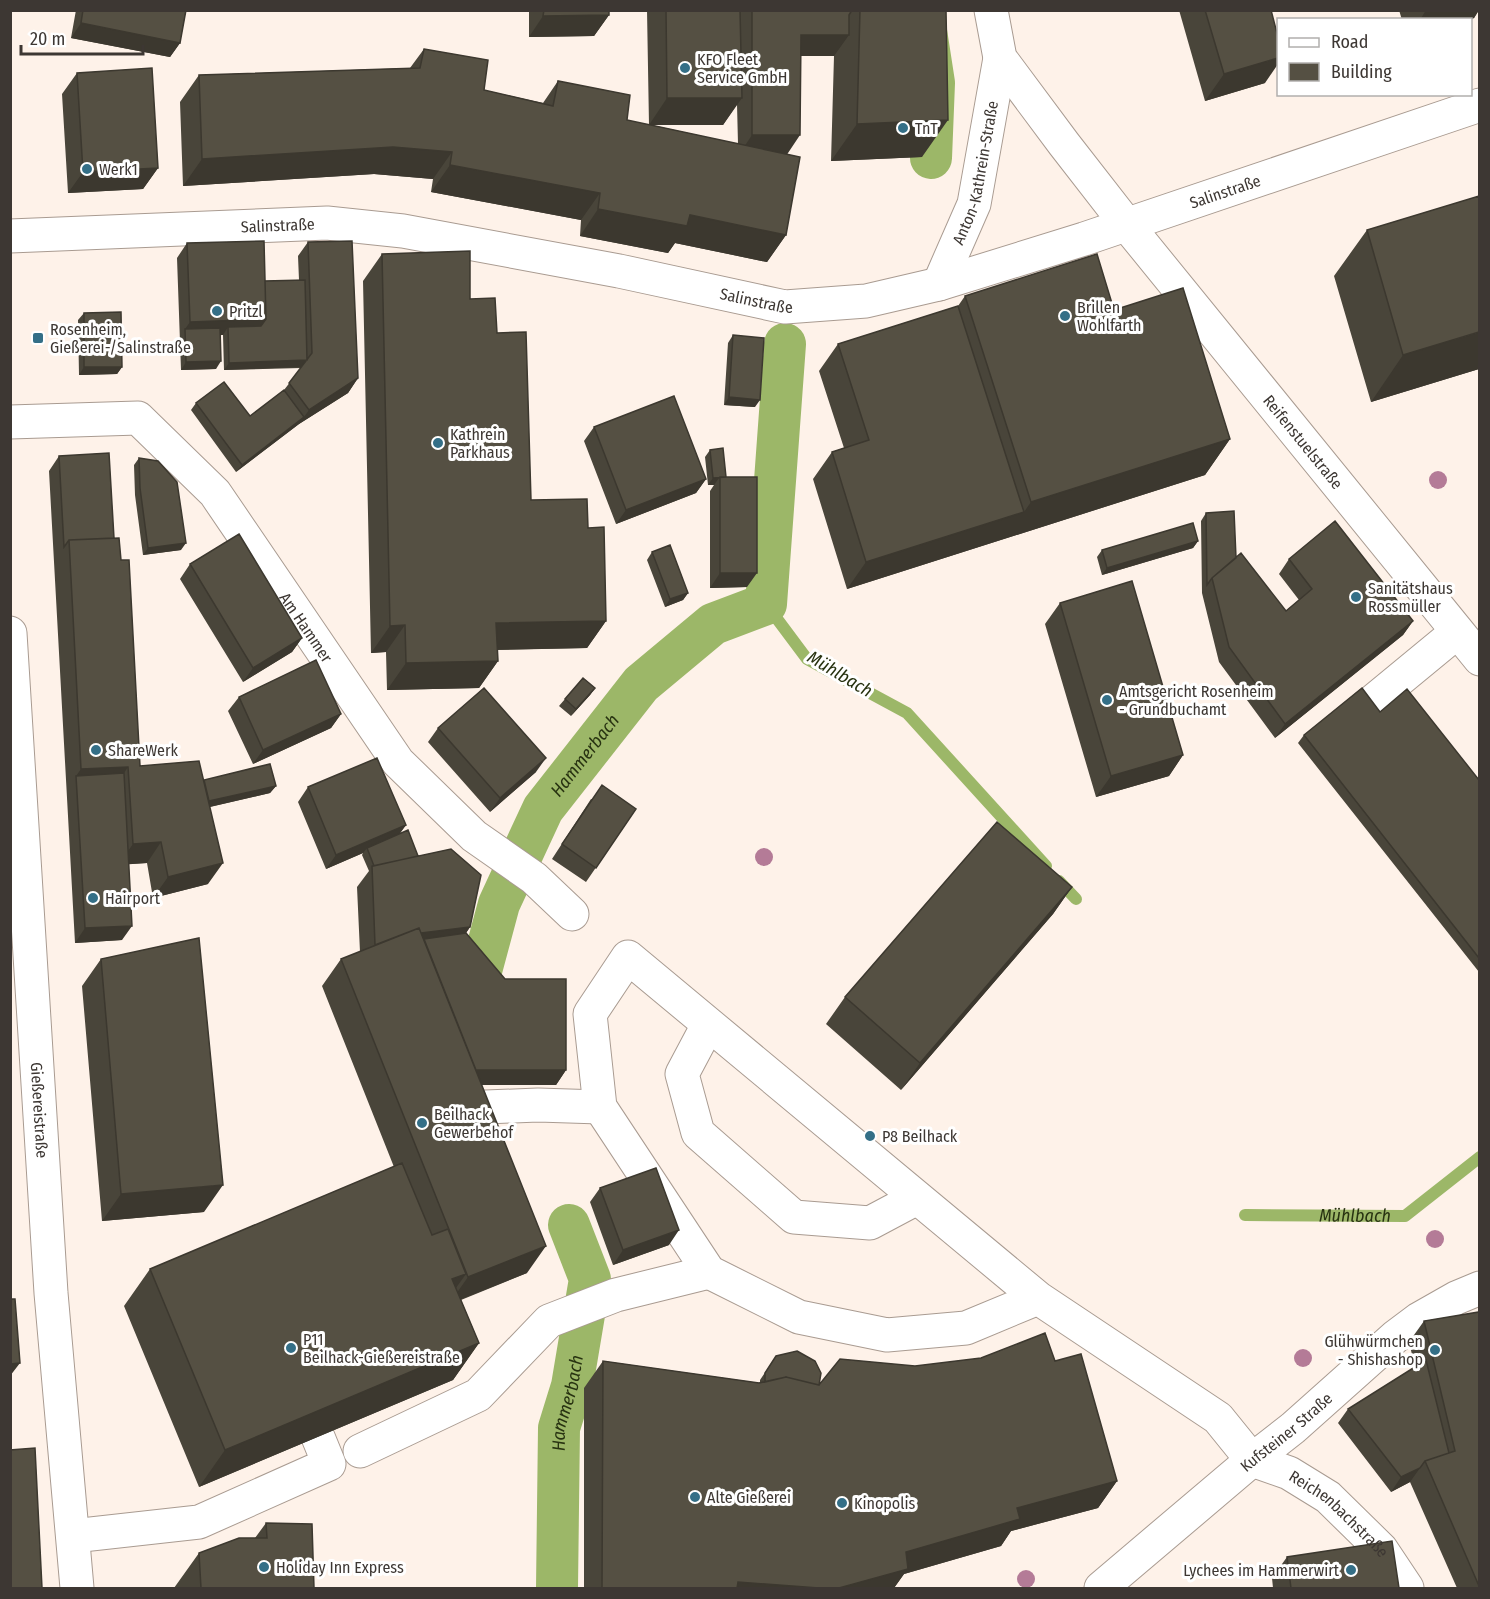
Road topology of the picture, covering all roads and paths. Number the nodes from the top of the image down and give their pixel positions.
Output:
1 (991, 10) edge
2 (1000, 58) junction
3 (1479, 105) edge
4 (1127, 225) junction
5 (10, 236) edge
6 (939, 284) junction
7 (10, 422) edge
8 (1457, 632) junction
9 (10, 633) edge
10 (1479, 659) edge
11 (1358, 721) edge
12 (573, 914) dead end
13 (708, 1025) junction
14 (600, 1107) junction
15 (461, 1108) edge
16 (917, 1198) junction
17 (709, 1272) junction
18 (1479, 1288) edge
19 (1038, 1298) junction
20 (318, 1437) edge
21 (360, 1451) dead end
22 (1252, 1460) junction
23 (73, 1536) junction
24 (76, 1588) edge
25 (1101, 1588) edge
26 (1407, 1588) edge

1 - 2 street, Anton-Kathrein-Straße
2 - 4 street, Anton-Kathrein-Straße
2 - 6 street, Anton-Kathrein-Straße
3 - 4 street, Salinstraße
4 - 6 street, Salinstraße
4 - 8 street, Reifenstuelstraße
5 - 6 street, Salinstraße
7 - 12 street, Am Hammer
8 - 10 street, Reifenstuelstraße
8 - 11 street
9 - 23 street, Gießereistraße
13 - 14 street
13 - 16 street
13 - 16 street
14 - 15 street
14 - 17 street
16 - 19 street
17 - 19 street
17 - 21 street
18 - 22 street, Kufsteiner Straße
19 - 22 street
20 - 23 street
22 - 25 street, Kufsteiner Straße
22 - 26 street, Reichenbachstraße
23 - 24 street, Gießereistraße

